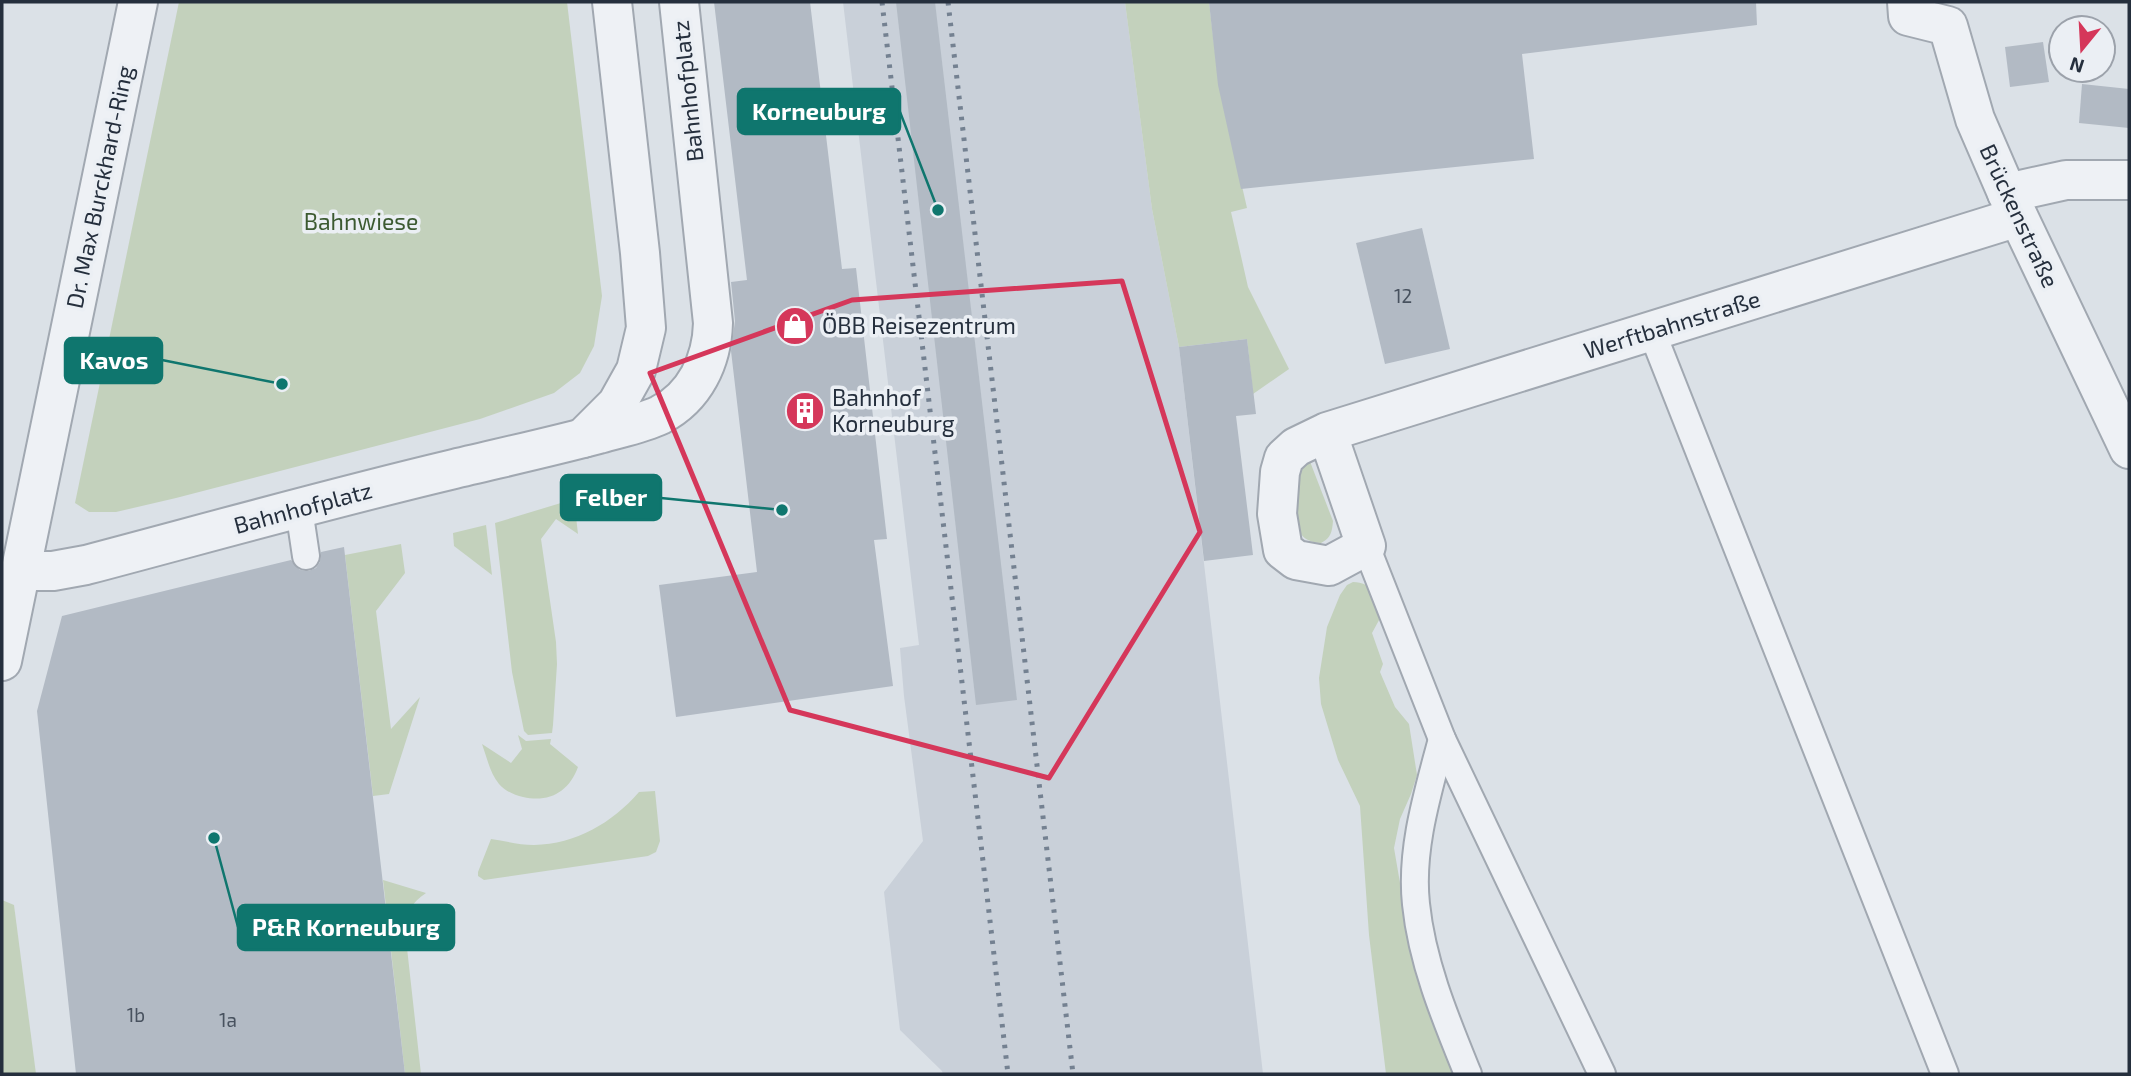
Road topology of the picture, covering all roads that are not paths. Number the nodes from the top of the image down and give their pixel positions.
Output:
1 (138, 2) edge
2 (612, 2) edge
3 (678, 2) edge
4 (1907, 2) edge
5 (2129, 180) edge
6 (2012, 205) junction
7 (1653, 332) junction
8 (1327, 432) junction
9 (583, 438) junction
10 (2129, 449) edge
11 (299, 509) junction
12 (1366, 546) junction
13 (306, 556) dead end
14 (22, 571) junction
15 (2, 661) edge
16 (1441, 739) junction
17 (1468, 1074) edge
18 (1602, 1074) edge
19 (1945, 1074) edge

1 - 14 street, Dr. Max Burckhard-Ring
2 - 9 street
3 - 9 street, Bahnhofplatz
4 - 6 street, Brückenstraße
5 - 6 street, Werftbahnstraße
6 - 7 street, Werftbahnstraße
6 - 10 street, Brückenstraße
7 - 8 street, Werftbahnstraße
7 - 19 lane
8 - 12 street
8 - 12 street, Werftbahnstraße
9 - 11 street, Bahnhofplatz
11 - 13 lane
11 - 14 street, Bahnhofplatz
12 - 16 lane
14 - 15 street, Dr. Max Burckhard-Ring
16 - 17 lane
16 - 18 lane

